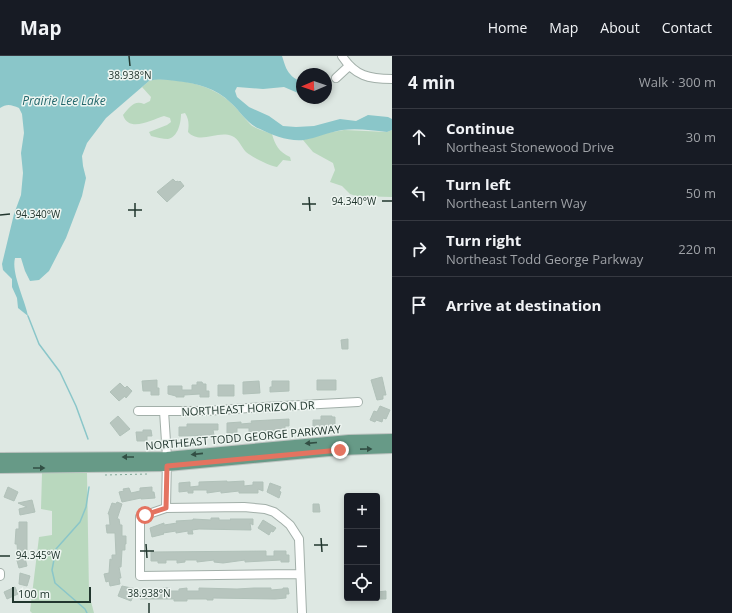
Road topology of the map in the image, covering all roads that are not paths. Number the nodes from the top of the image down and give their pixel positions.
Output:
1 (342, 56) edge
2 (349, 66) junction
3 (336, 78) dead end
4 (392, 79) edge
5 (358, 402) dead end
6 (138, 411) dead end
7 (164, 411) junction
8 (392, 439) edge
9 (392, 448) edge
10 (0, 458) edge
11 (167, 461) junction
12 (0, 468) edge
13 (166, 508) junction
14 (300, 574) junction
15 (302, 613) edge

1 - 2 street
2 - 3 street
2 - 4 street
5 - 7 street, NORTHEAST HORIZON DR
6 - 7 street, NORTHEAST HORIZON DR
7 - 11 street
8 -> 11 main road, NORTHEAST TODD GEORGE PARKWAY
11 -> 9 main road, NORTHEAST TODD GEORGE PARKWAY
11 -> 10 main road, NORTHEAST TODD GEORGE PARKWAY
12 -> 11 main road, NORTHEAST TODD GEORGE PARKWAY
11 - 13 street
13 - 14 street
13 - 14 street
14 - 15 street

